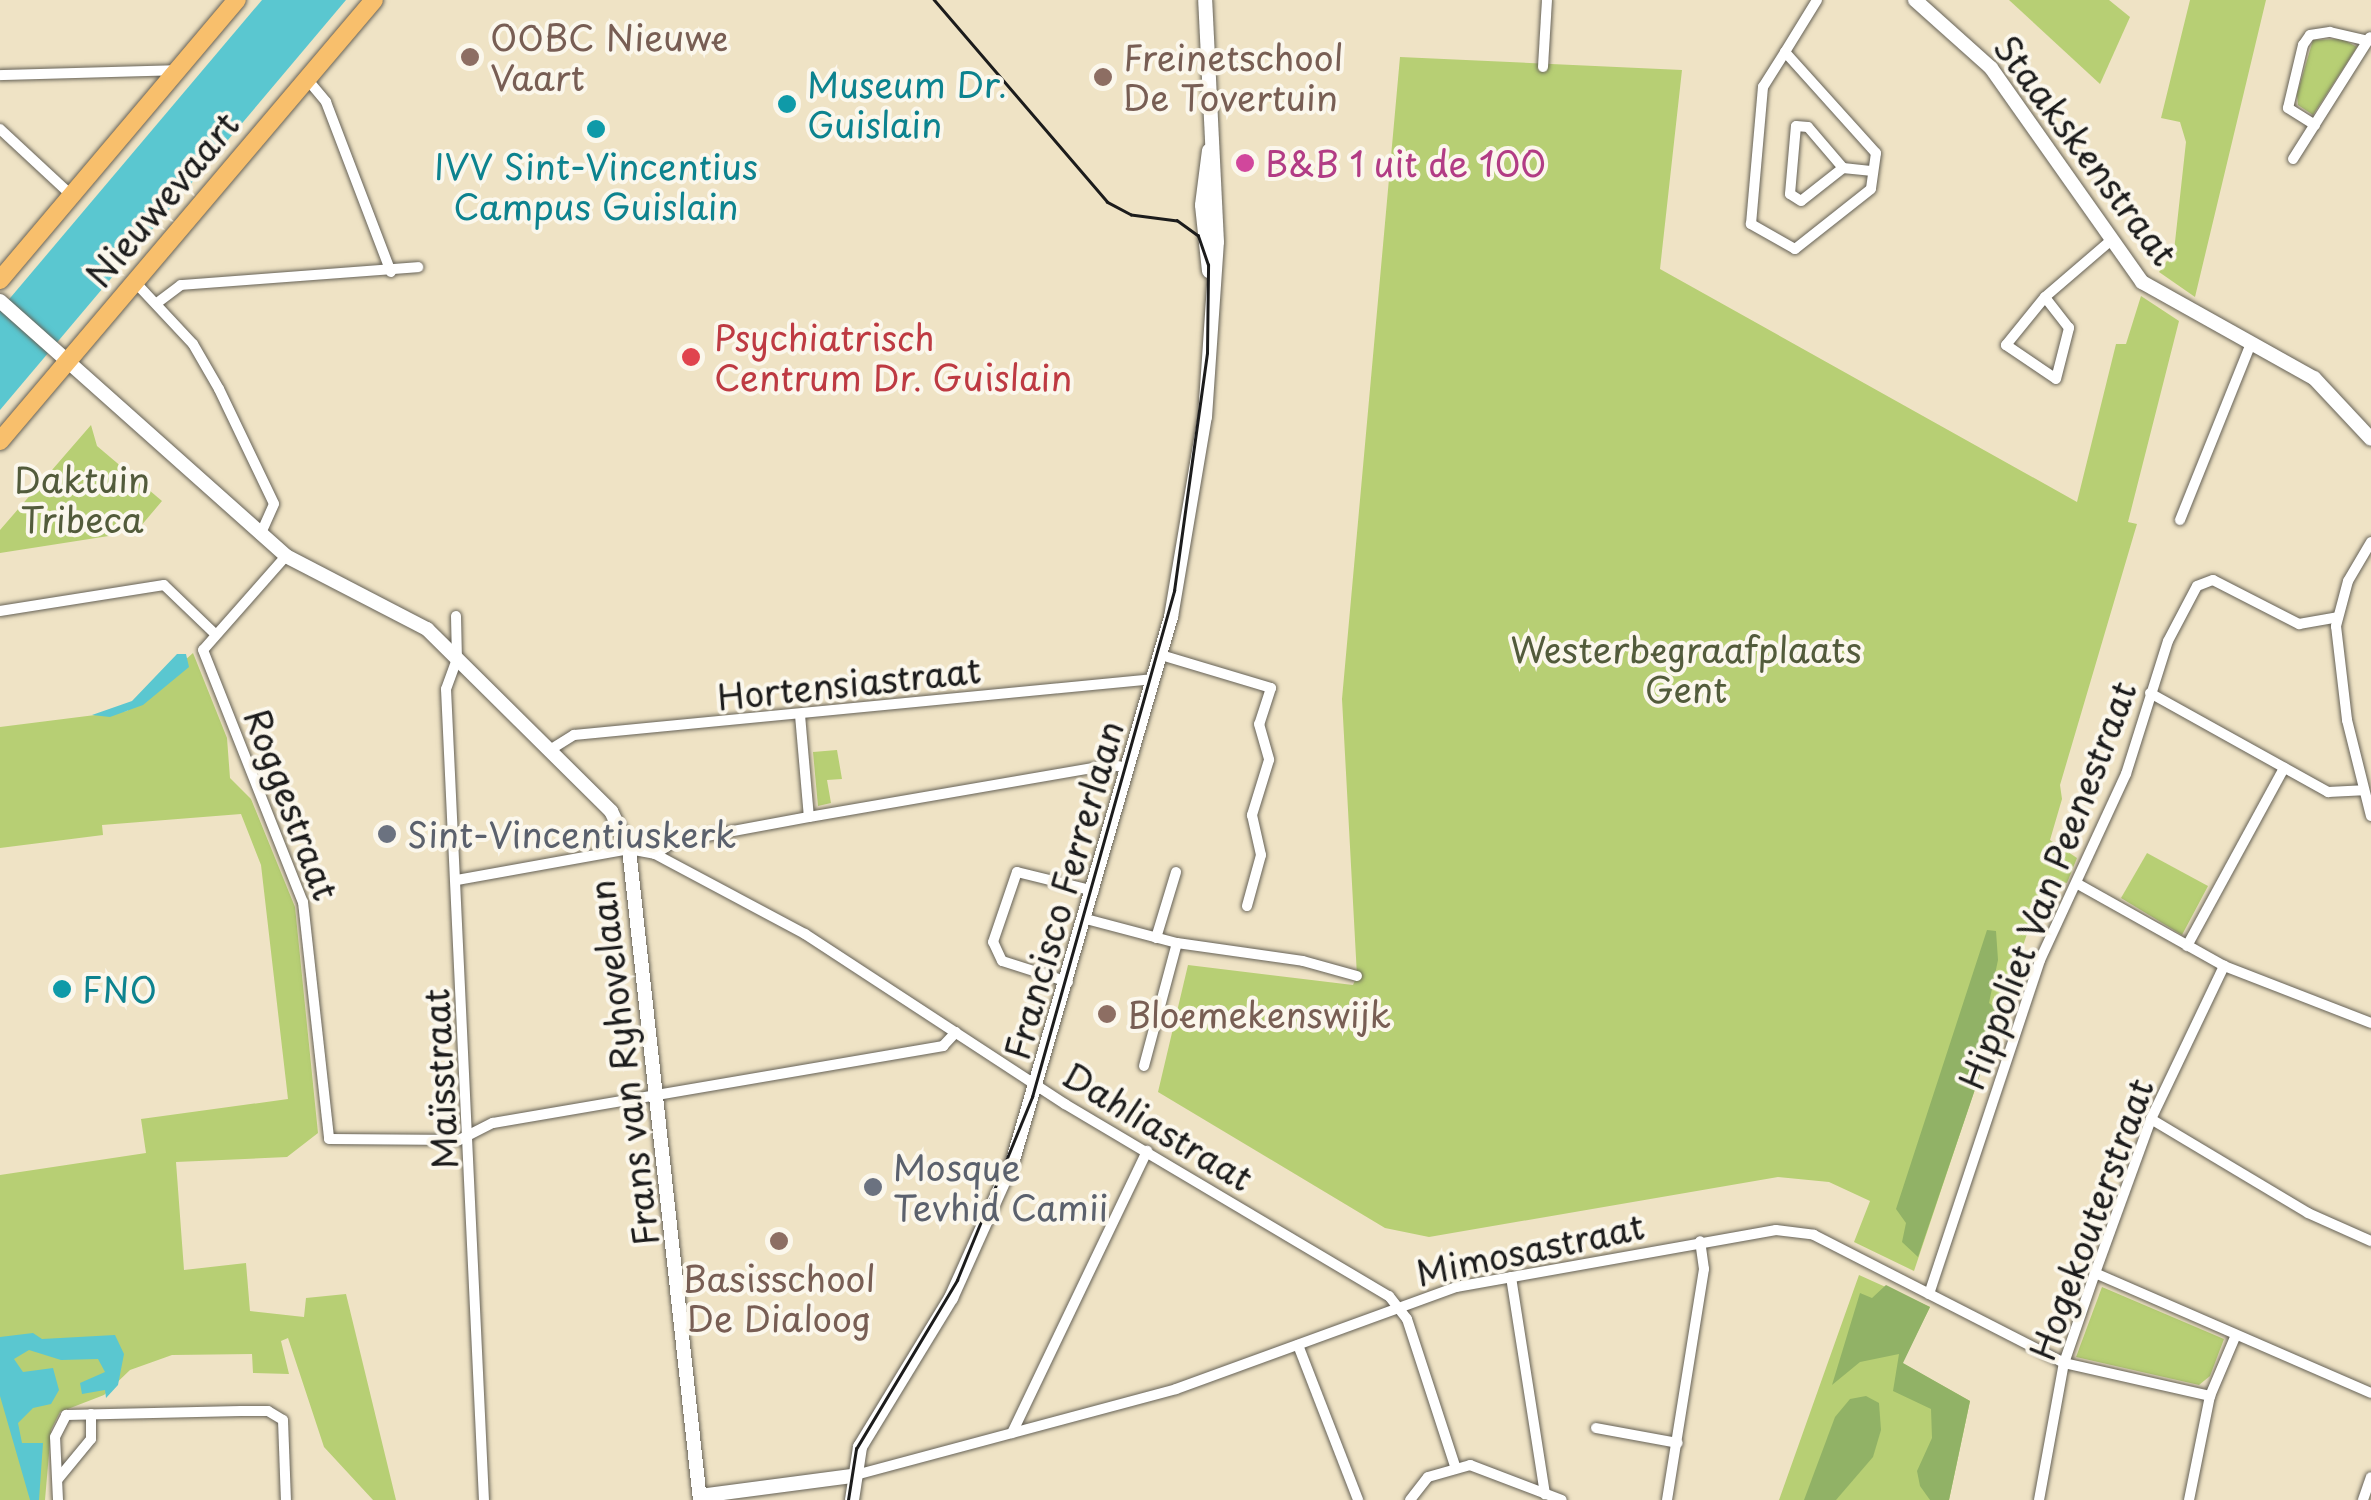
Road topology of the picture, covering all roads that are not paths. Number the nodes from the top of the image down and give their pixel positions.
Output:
1 (237, 0) edge
2 (374, 0) edge
3 (1206, 0) edge
4 (1547, 0) edge
5 (1818, 0) edge
6 (1915, 0) edge
7 (2370, 38) edge
8 (1785, 52) junction
9 (2358, 63) junction
10 (1542, 67) dead end
11 (178, 70) junction
12 (2371, 72) edge
13 (0, 75) edge
14 (307, 78) junction
15 (2315, 125) junction
16 (0, 130) edge
17 (2293, 159) dead end
18 (1843, 168) junction
19 (1874, 171) junction
20 (72, 196) junction
21 (2110, 241) junction
22 (418, 267) dead end
23 (390, 272) junction
24 (0, 280) edge
25 (135, 282) junction
26 (2045, 297) junction
27 (1, 302) edge
28 (158, 304) junction
29 (2250, 344) junction
30 (62, 355) junction
31 (2371, 439) edge
32 (0, 440) edge
33 (2180, 520) dead end
34 (260, 536) junction
35 (2371, 542) edge
36 (286, 556) junction
37 (0, 611) edge
38 (456, 616) dead end
39 (2337, 617) junction
40 (214, 633) junction
41 (1161, 655) junction
42 (457, 659) junction
43 (1154, 679) junction
44 (2150, 693) junction
45 (800, 715) junction
46 (553, 748) junction
47 (1129, 768) junction
48 (2284, 768) junction
49 (2363, 790) junction
50 (2371, 816) edge
51 (809, 818) junction
52 (629, 849) junction
53 (655, 854) junction
54 (1176, 872) dead end
55 (457, 880) junction
56 (2078, 884) junction
57 (1094, 891) junction
58 (1247, 906) dead end
59 (1086, 918) junction
60 (1156, 938) junction
61 (1177, 943) junction
62 (2187, 946) junction
63 (2224, 966) junction
64 (1358, 976) dead end
65 (1068, 982) junction
66 (2371, 1023) edge
67 (956, 1032) junction
68 (1144, 1066) dead end
69 (1038, 1086) junction
70 (659, 1094) junction
71 (2151, 1120) junction
72 (472, 1131) junction
73 (1147, 1151) junction
74 (2371, 1241) edge
75 (1700, 1242) junction
76 (2095, 1273) junction
77 (1511, 1277) junction
78 (1929, 1294) junction
79 (1398, 1306) junction
80 (2236, 1337) junction
81 (1298, 1345) junction
82 (2064, 1363) junction
83 (2371, 1393) edge
84 (2210, 1396) junction
85 (91, 1414) junction
86 (1596, 1428) dead end
87 (1012, 1433) junction
88 (1678, 1442) junction
89 (1456, 1466) junction
90 (852, 1476) junction
91 (2371, 1477) edge
92 (58, 1478) junction
93 (1545, 1494) junction
94 (700, 1498) edge
95 (58, 1500) edge
96 (286, 1500) edge
97 (484, 1500) edge
98 (852, 1500) edge
99 (1358, 1500) edge
100 (1410, 1500) edge
101 (1562, 1500) edge
102 (1667, 1500) edge
103 (2038, 1500) edge
104 (2188, 1500) edge
105 (2364, 1500) edge

1 - 11 main road
2 - 14 main road, Nieuwevaart
3 - 41 street, Francisco Ferrerlaan
4 - 10 street
5 - 8 street
6 - 21 street, Staakskenstraat
7 - 9 street
7 - 15 street
8 - 19 street
8 - 19 street
9 - 12 street
9 - 15 street
11 - 13 street
11 - 20 main road
14 - 23 street
14 - 25 main road, Nieuwevaart
15 - 17 street
16 - 20 street
18 - 18 street
18 - 19 street
20 - 24 main road
21 - 26 street
21 - 29 street, Staakskenstraat
22 - 23 street
23 - 28 street
25 - 28 street
25 - 30 main road, Nieuwevaart
26 - 26 street
27 - 30 street, Frans van Ryhovelaan
28 - 34 street
29 - 31 street, Staakskenstraat
29 - 33 street
30 - 32 main road, Nieuwevaart
30 - 34 street, Frans van Ryhovelaan
34 - 36 street, Frans van Ryhovelaan
35 - 39 street
36 - 40 street
36 - 42 street, Frans van Ryhovelaan
37 - 40 street
38 - 42 street, Maïsstraat
39 - 44 street, Hippoliet Van Peenestraat
39 - 49 street
40 - 72 street, Roggestraat
41 - 43 street, Francisco Ferrerlaan
41 - 58 street
42 - 46 street, Frans van Ryhovelaan
42 - 55 street, Maïsstraat
43 - 45 street, Hortensiastraat
43 - 47 street, Francisco Ferrerlaan
44 - 48 street
44 - 56 street, Hippoliet Van Peenestraat
45 - 46 street, Hortensiastraat
45 - 51 street
46 - 52 street, Frans van Ryhovelaan
47 - 51 street
47 - 57 street, Francisco Ferrerlaan
48 - 49 street
48 - 62 street
49 - 50 street
51 - 53 street
52 - 53 street, Dahliastraat
52 - 55 street
52 - 70 street, Frans van Ryhovelaan
53 - 67 street, Dahliastraat
54 - 60 street
55 - 72 street, Maïsstraat
56 - 62 street
56 - 78 street, Hippoliet Van Peenestraat
57 - 59 street, Francisco Ferrerlaan
57 - 65 street
59 - 60 street
59 - 65 street, Francisco Ferrerlaan
60 - 61 street
61 - 64 street
61 - 68 street
62 - 63 street
63 - 66 street
63 - 71 street, Hogekouterstraat
65 - 69 street, Francisco Ferrerlaan
67 - 69 street, Dahliastraat
67 - 70 street
69 - 73 street, Dahliastraat
69 - 90 street, Francisco Ferrerlaan
70 - 72 street
70 - 94 street, Frans van Ryhovelaan
71 - 74 street
71 - 76 street, Hogekouterstraat
72 - 97 street, Maïsstraat
73 - 79 street, Dahliastraat
73 - 87 street
75 - 77 street, Mimosastraat
75 - 78 street, Mimosastraat
75 - 88 street
76 - 80 street
76 - 82 street, Hogekouterstraat
77 - 79 street, Mimosastraat
77 - 93 street
78 - 82 street, Mimosastraat
79 - 81 street, Mimosastraat
79 - 89 street
80 - 83 street
80 - 84 street
81 - 87 street, Mimosastraat
81 - 99 street
82 - 84 street, Mimosastraat
82 - 103 street, Hogekouterstraat
84 - 104 street
85 - 92 street
85 - 92 street
85 - 96 street
86 - 88 street
87 - 90 street, Mimosastraat
88 - 102 street
89 - 93 street
89 - 100 street
90 - 94 street
90 - 98 street
91 - 105 street
92 - 95 street
93 - 101 street

